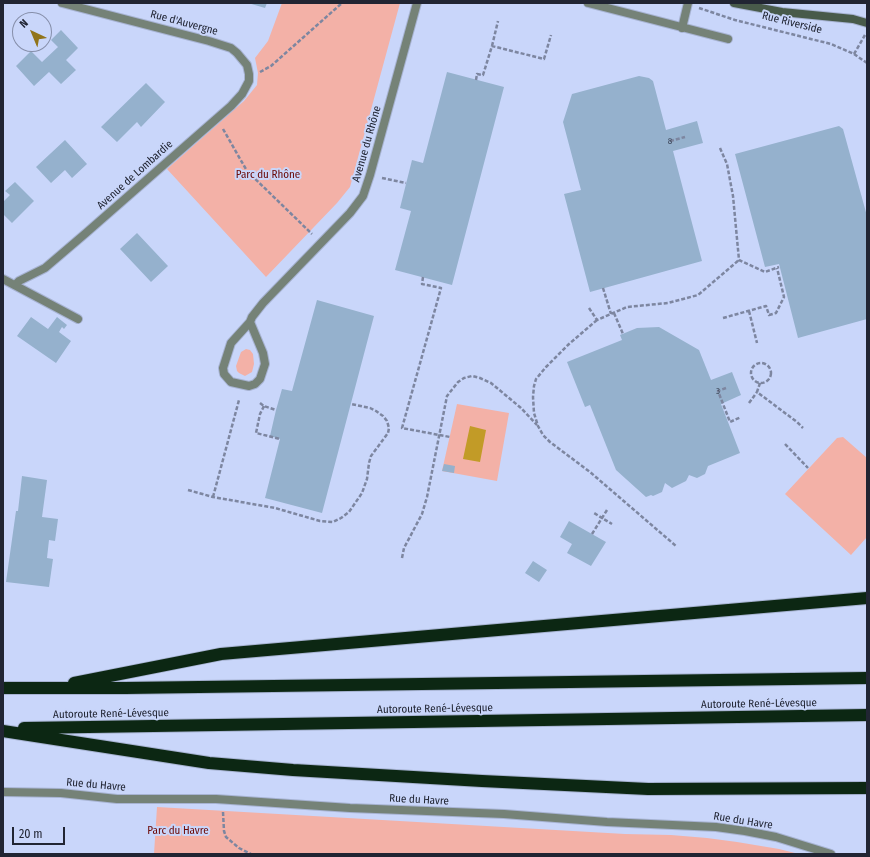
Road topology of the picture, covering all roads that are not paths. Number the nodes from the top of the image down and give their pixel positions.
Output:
1 (62, 3) edge
2 (417, 3) edge
3 (588, 3) edge
4 (688, 3) edge
5 (734, 3) edge
6 (867, 23) edge
7 (682, 28) junction
8 (728, 39) dead end
9 (247, 65) joint
10 (3, 279) edge
11 (15, 285) junction
12 (78, 319) dead end
13 (250, 322) junction
14 (867, 598) edge
15 (867, 678) edge
16 (3, 688) edge
17 (46, 688) junction
18 (867, 715) edge
19 (3, 728) edge
20 (3, 731) edge
21 (867, 788) edge
22 (3, 792) edge
23 (831, 854) edge

1 - 9 street, Rue d'Auvergne
2 - 13 street, Avenue du Rhône
3 - 7 street
4 - 7 street
5 - 6 street, Rue Riverside
7 - 8 street
9 - 11 street, Avenue de Lombardie
10 - 11 street
11 - 12 street
13 - 13 street, Avenue du Rhône
14 - 17 highway
15 - 17 highway
16 - 17 highway
18 - 19 highway, Autoroute René-Lévesque
20 - 21 highway
22 - 23 street, Rue du Havre

